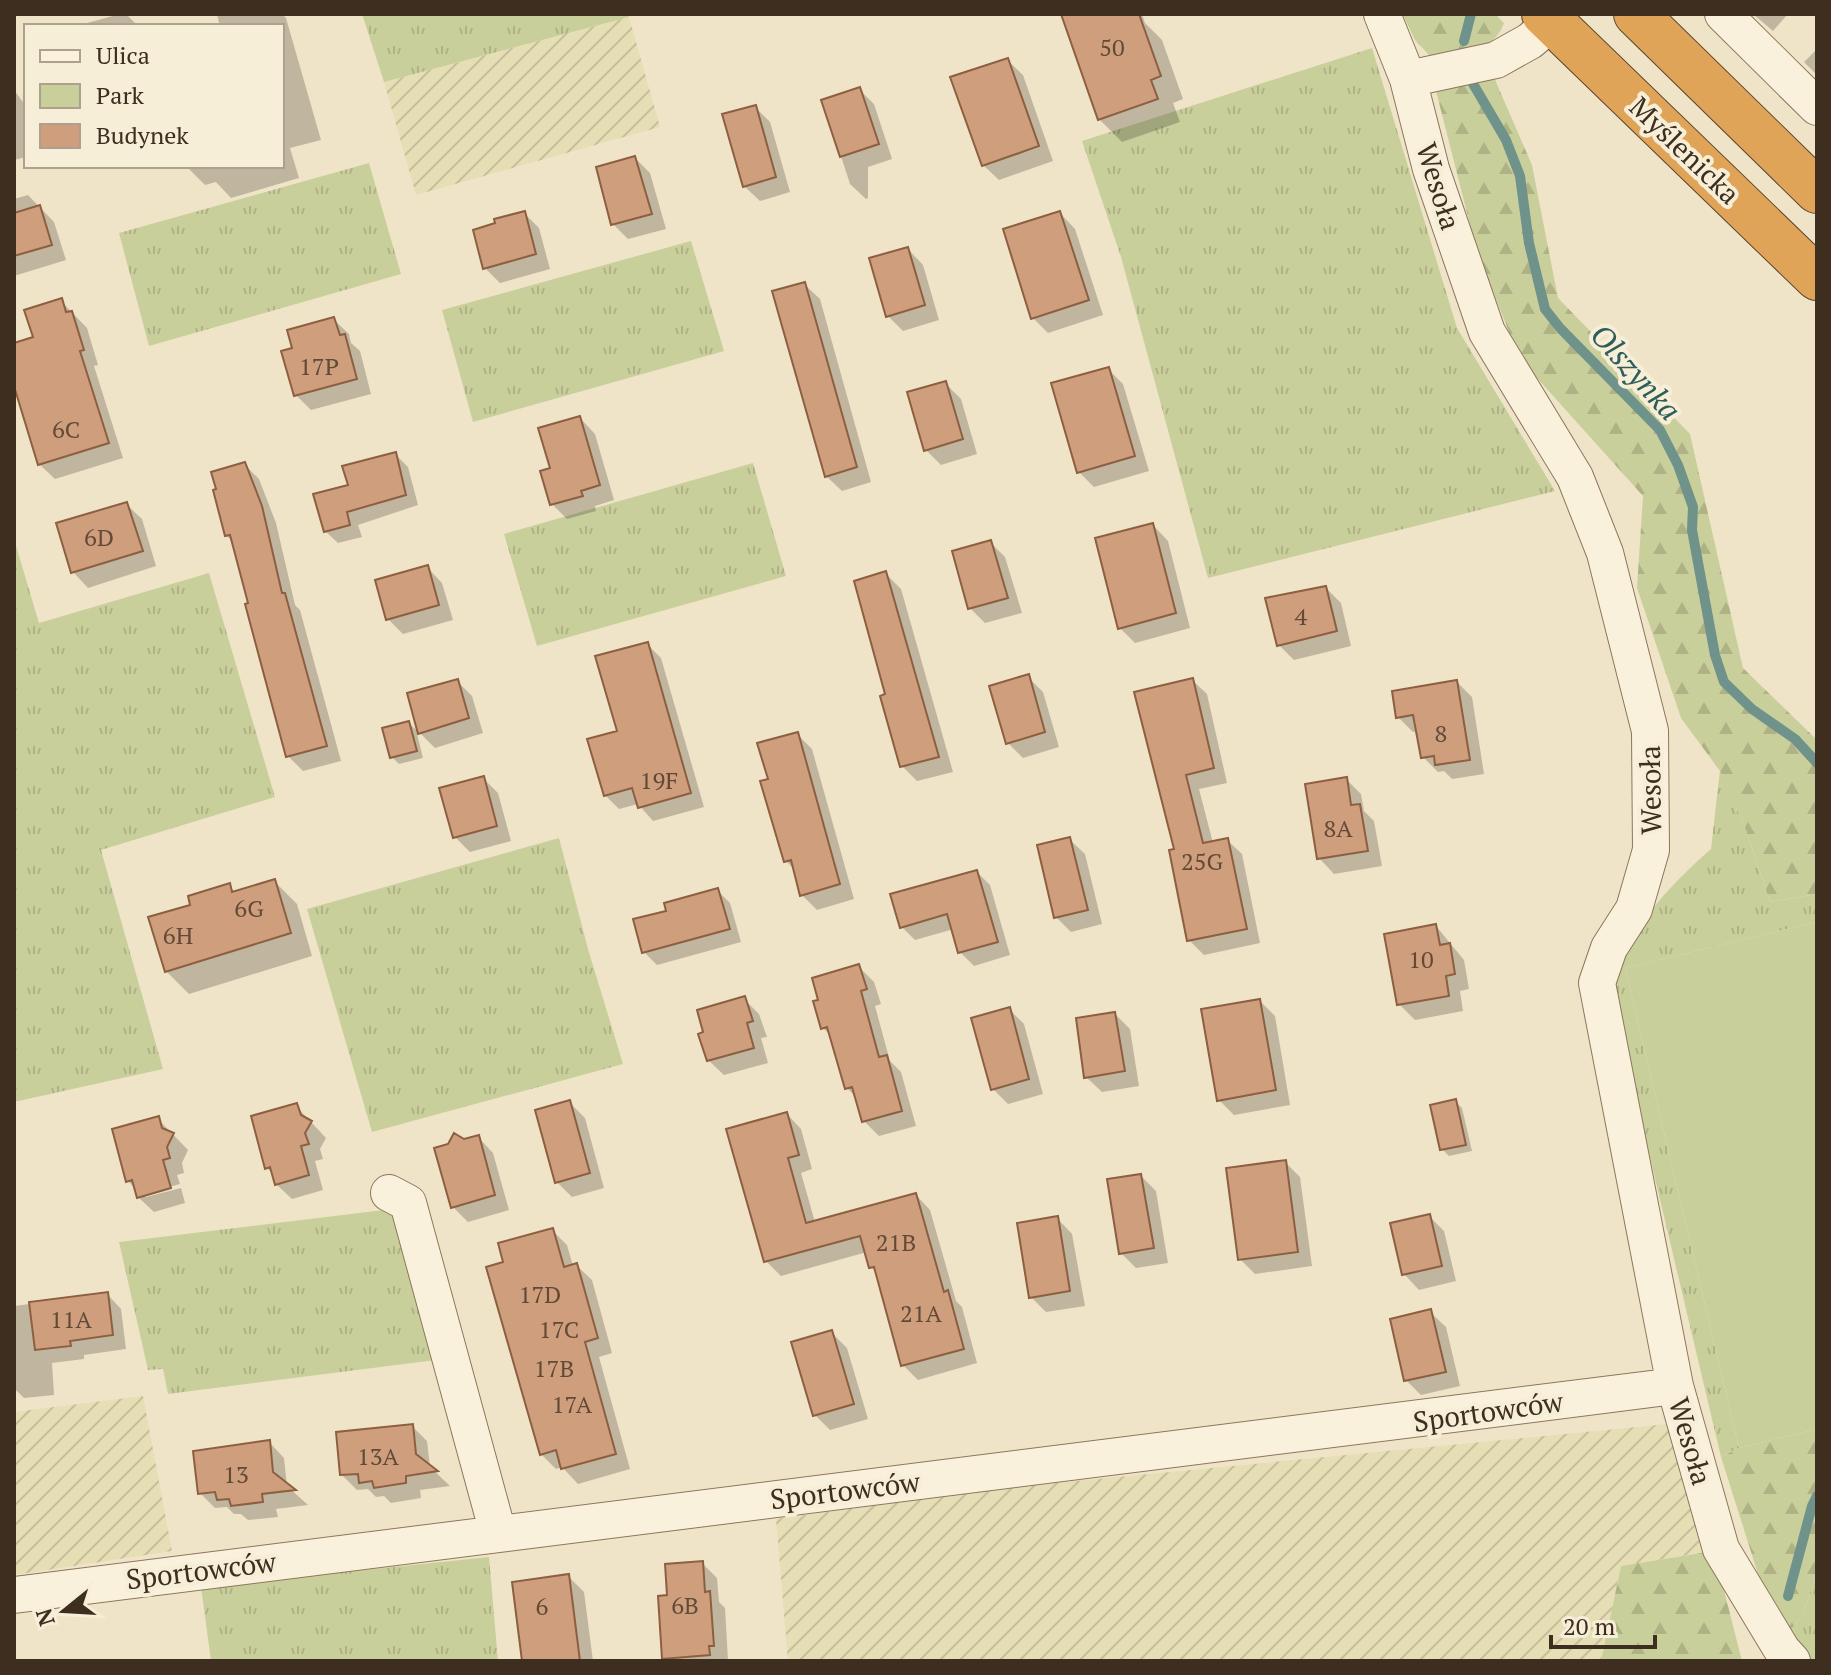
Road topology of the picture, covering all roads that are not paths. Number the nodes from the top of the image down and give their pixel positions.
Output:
1 (1382, 14) edge
2 (1636, 14) edge
3 (1723, 14) edge
4 (1548, 18) edge
5 (1408, 79) junction
6 (1817, 107) edge
7 (1817, 191) edge
8 (1817, 278) edge
9 (389, 1193) dead end
10 (1675, 1386) junction
11 (498, 1533) junction
12 (14, 1595) edge
13 (1792, 1661) edge

1 - 5 street, Wesoła
2 - 7 highway
3 - 6 street
4 - 5 street
4 - 8 highway, Myślenicka
5 - 10 street, Wesoła
9 - 11 street
10 - 11 street, Sportowców
10 - 13 street, Wesoła
11 - 12 street, Sportowców

